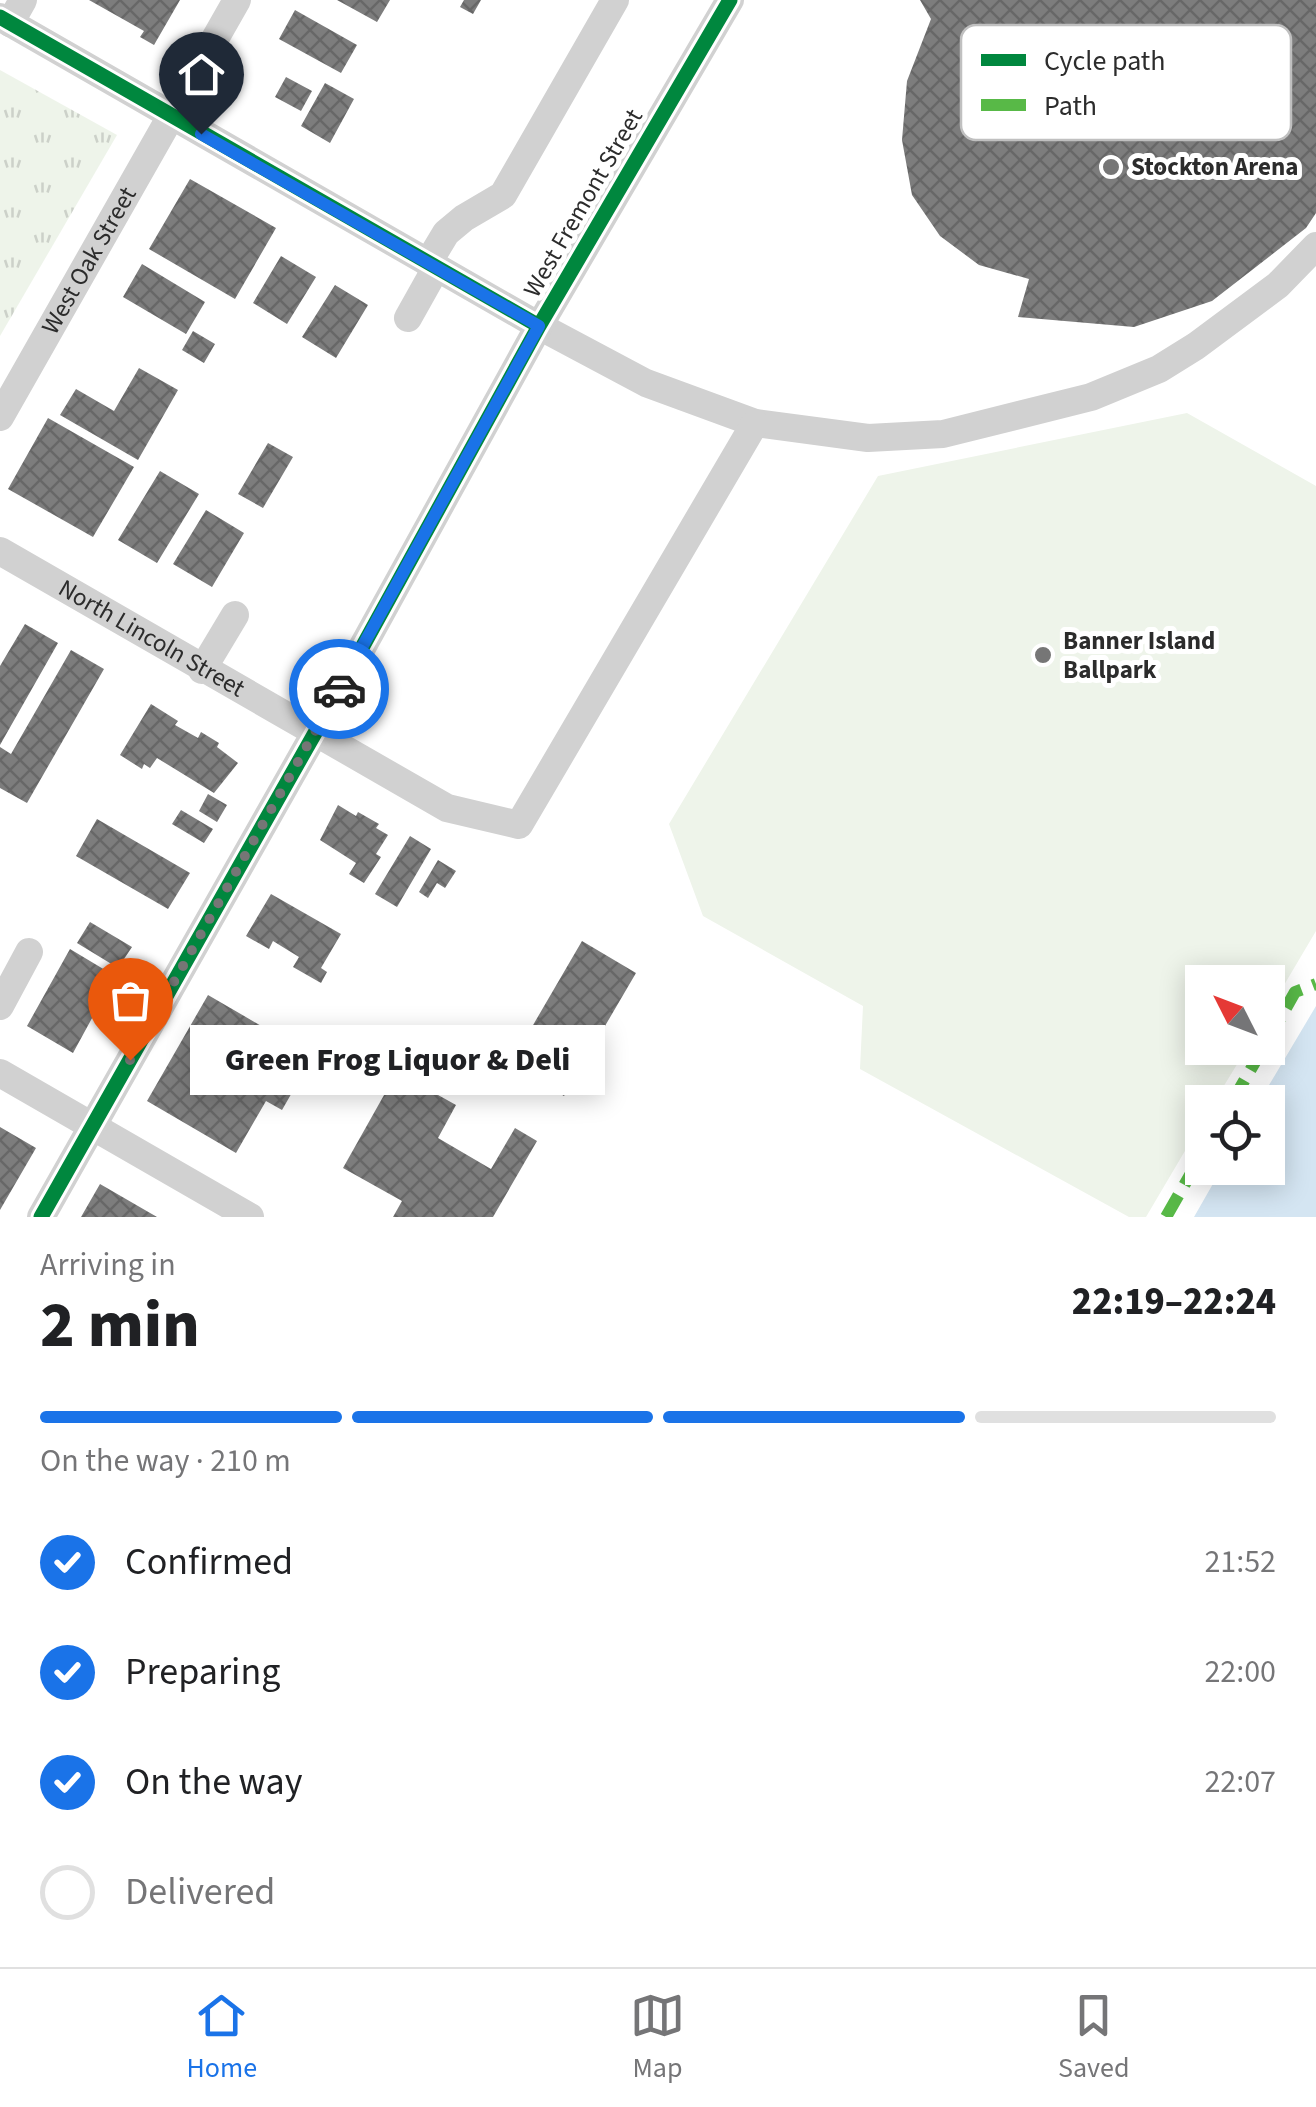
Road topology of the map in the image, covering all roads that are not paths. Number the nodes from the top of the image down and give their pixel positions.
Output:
1 (237, 0) edge
2 (615, 0) edge
3 (730, 0) edge
4 (11, 14) edge
5 (169, 116) junction
6 (1316, 246) edge
7 (432, 266) junction
8 (408, 318) dead end
9 (539, 326) junction
10 (0, 417) edge
11 (755, 423) junction
12 (0, 551) edge
13 (234, 615) dead end
14 (202, 670) junction
15 (316, 733) junction
16 (29, 952) dead end
17 (0, 1006) edge
18 (0, 1073) edge
19 (93, 1126) junction
20 (40, 1217) edge
21 (250, 1217) edge

1 - 5 street, West Oak Street
2 - 7 street
3 - 9 street, West Fremont Street
4 - 5 street
5 - 7 street
5 - 10 street, West Oak Street
6 - 11 street
7 - 8 street
7 - 9 street
9 - 11 street
9 - 15 street, West Fremont Street
11 - 15 street, North Lincoln Street
12 - 14 street, North Lincoln Street
13 - 14 street
14 - 15 street, North Lincoln Street
15 - 19 street, West Fremont Street
16 - 17 street
18 - 19 street
19 - 20 street, West Fremont Street
19 - 21 street

